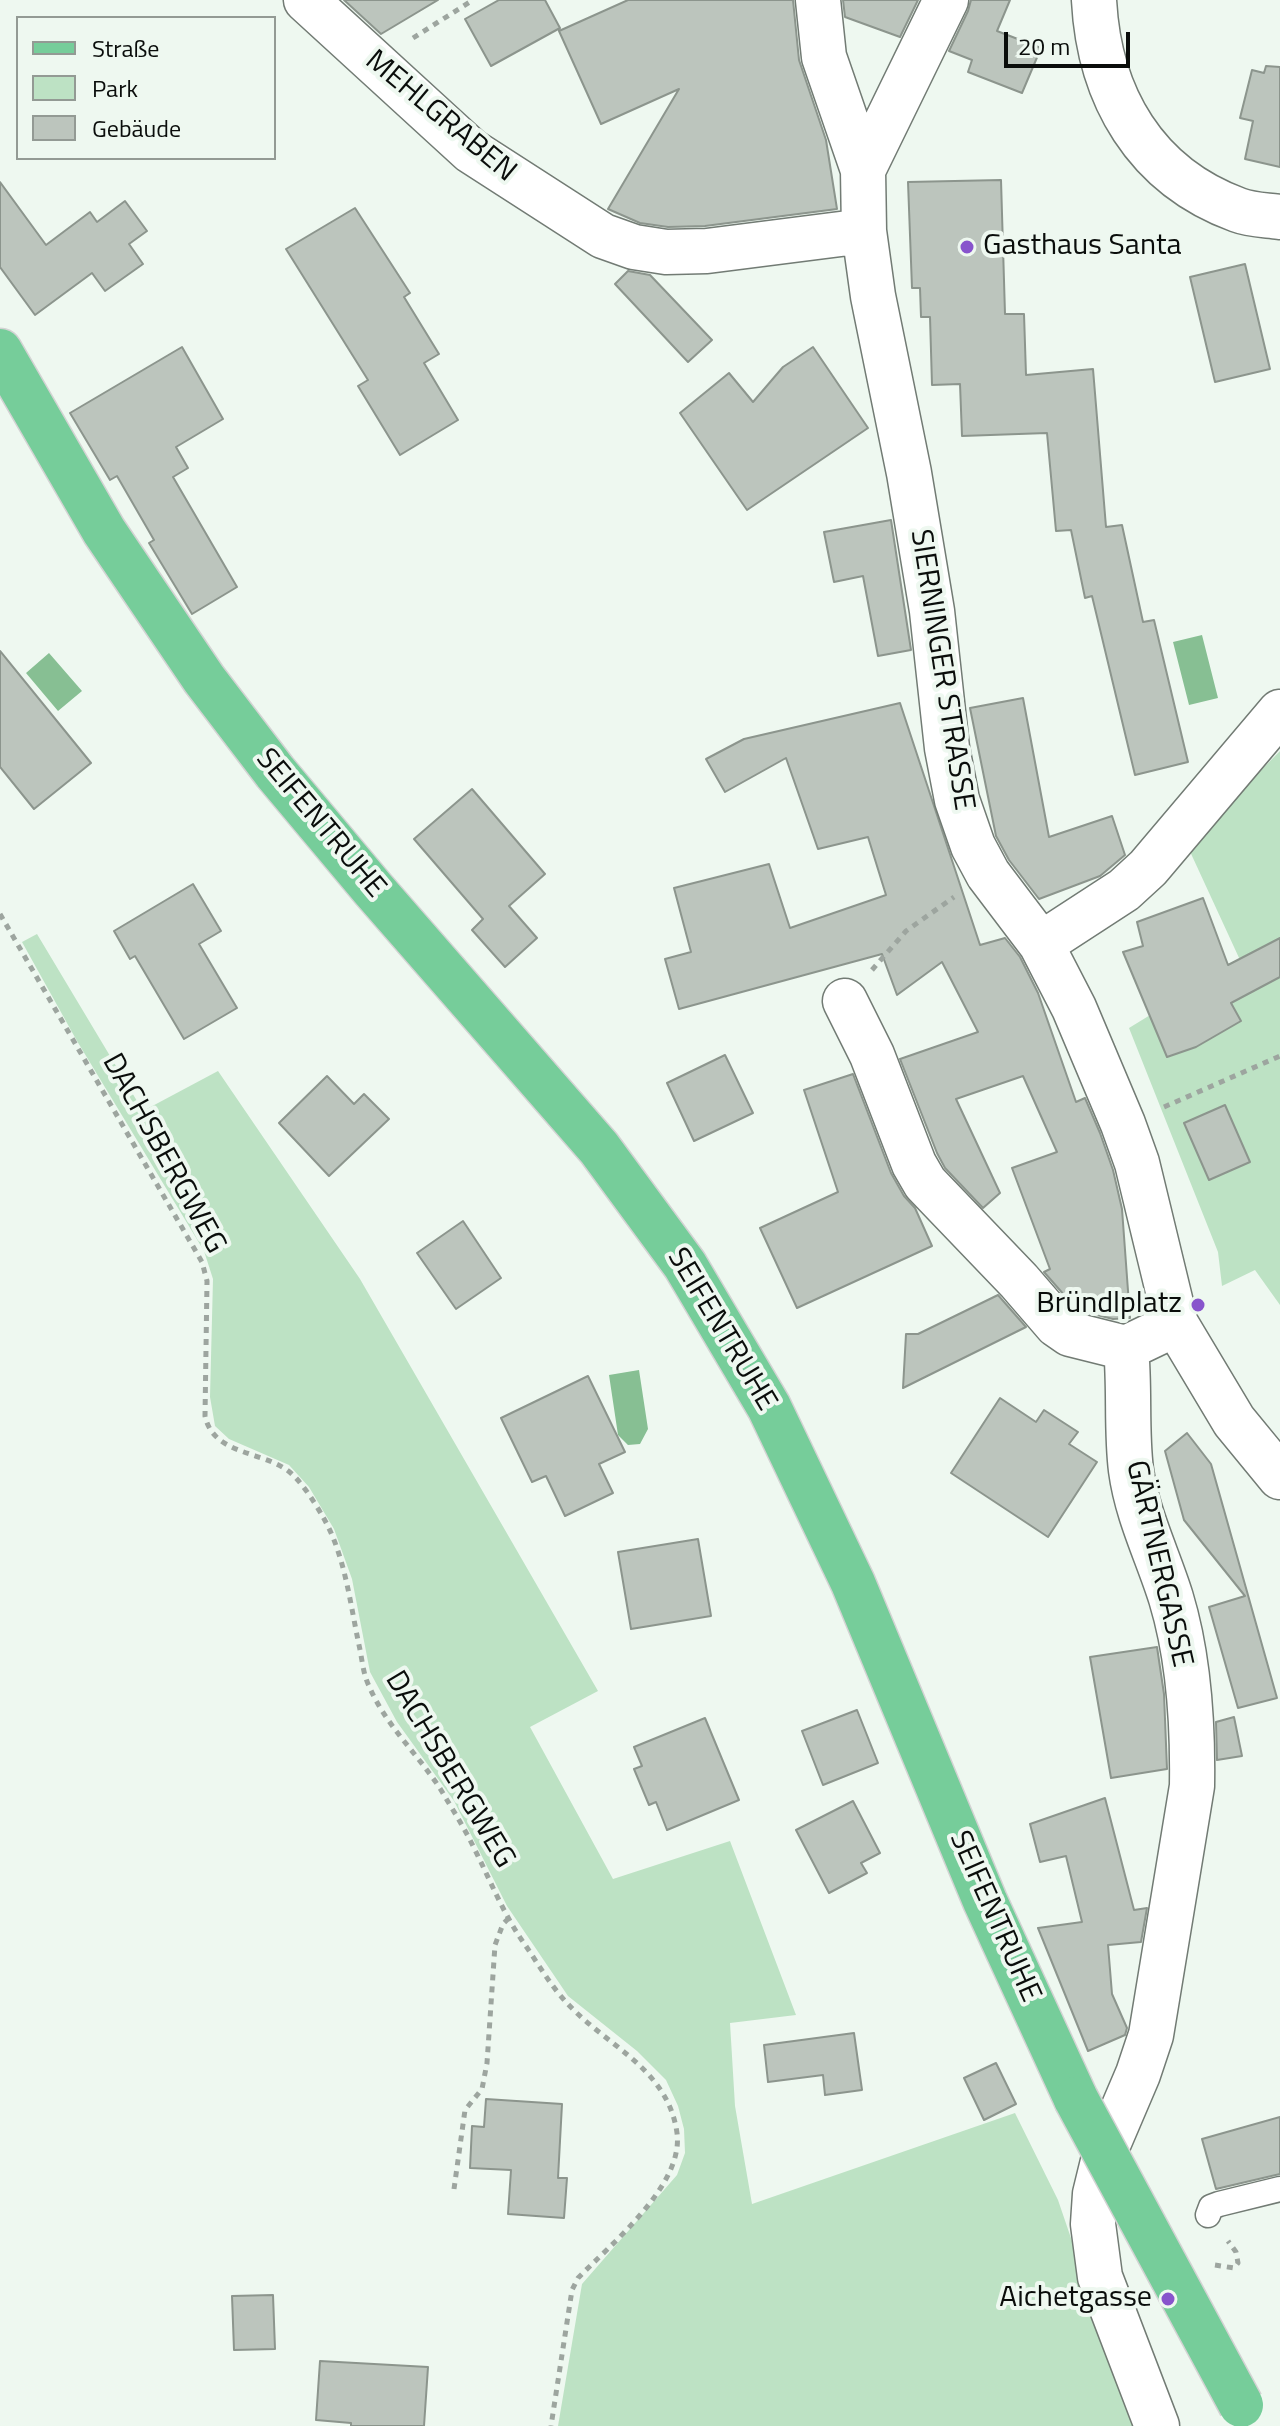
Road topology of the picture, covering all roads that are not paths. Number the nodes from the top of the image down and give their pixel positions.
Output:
1 (306, 0) edge
2 (946, 0) edge
3 (1094, 0) edge
4 (818, 2) edge
5 (863, 170) junction
6 (1280, 217) edge
7 (864, 231) junction
8 (0, 351) edge
9 (1280, 712) edge
10 (1041, 944) junction
11 (845, 1001) road end
12 (1176, 1324) junction
13 (1126, 1348) junction
14 (1280, 1477) edge
15 (1280, 2189) edge
16 (1208, 2215) road end
17 (1247, 2416) edge
18 (1157, 2426) edge

1 - 7 street, MEHLGRABEN
2 - 5 street, SIERNINGER STRASSE
3 - 6 street
4 - 5 street
5 - 7 street, SIERNINGER STRASSE
7 - 10 street, SIERNINGER STRASSE
8 - 17 main road, SEIFENTRUHE, bridge
9 - 10 street
10 - 12 street, SIERNINGER STRASSE
11 - 13 street
12 - 13 street
12 - 14 street, SIERNINGER STRASSE
13 - 18 street, GÄRTNERGASSE
15 - 16 lane

